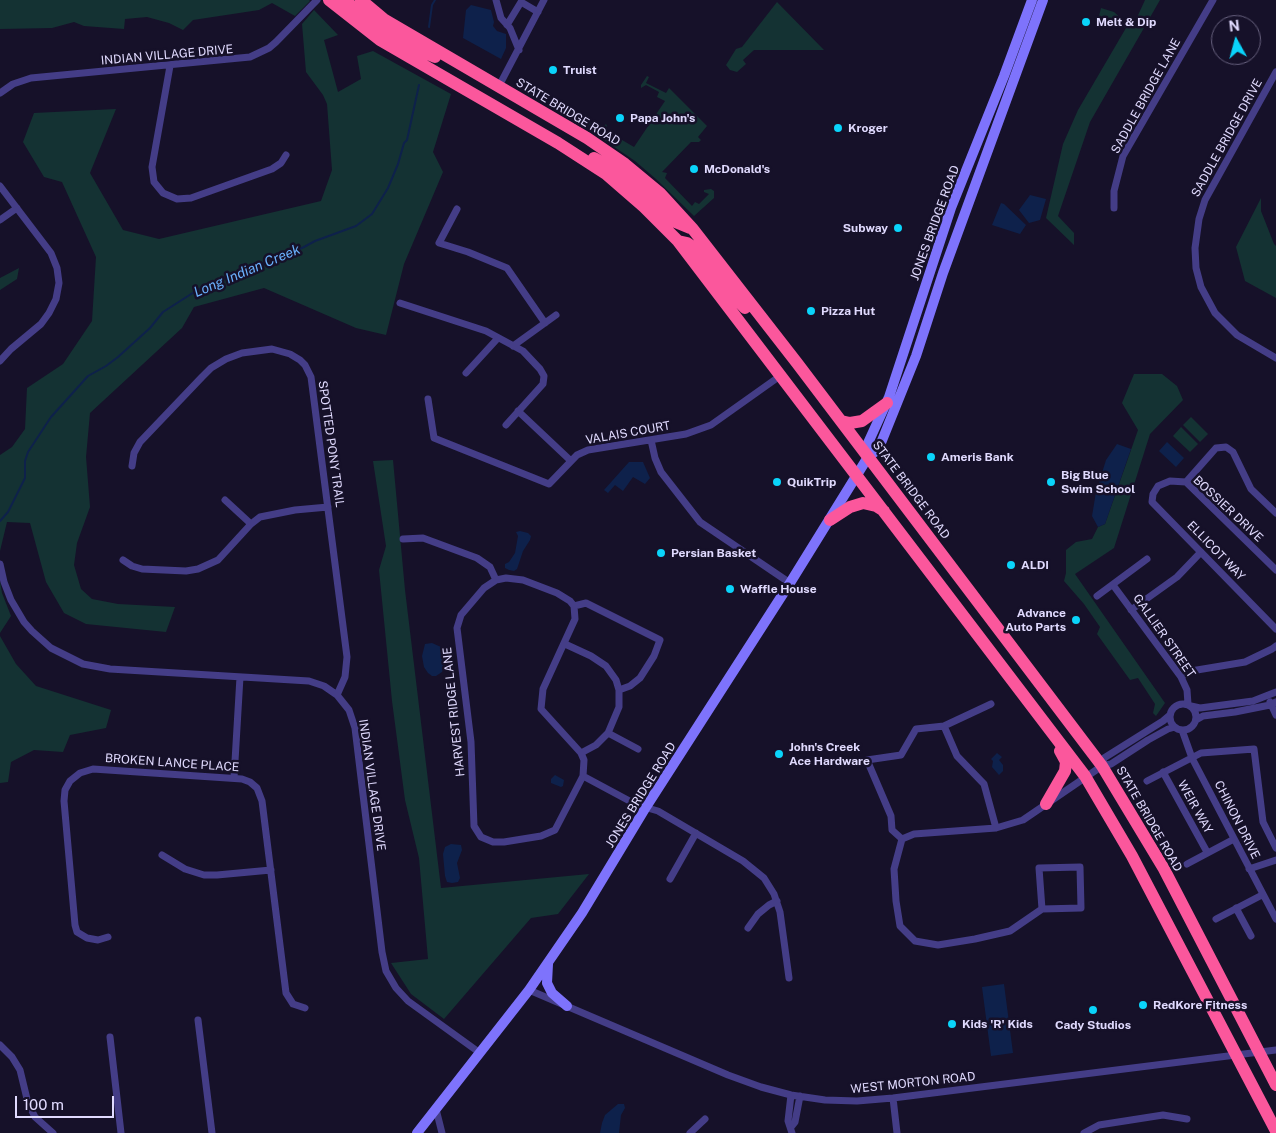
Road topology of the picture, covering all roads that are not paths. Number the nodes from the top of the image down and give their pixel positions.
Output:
1 (317, 0) edge
2 (329, 0) edge
3 (341, 0) edge
4 (361, 0) edge
5 (368, 0) edge
6 (535, 0) edge
7 (544, 0) edge
8 (1032, 0) edge
9 (1043, 0) edge
10 (1213, 0) edge
11 (497, 1) edge
12 (530, 8) junction
13 (538, 12) junction
14 (507, 24) junction
15 (398, 28) junction
16 (519, 50) junction
17 (461, 64) junction
18 (170, 66) junction
19 (1276, 72) edge
20 (499, 86) junction
21 (0, 93) edge
22 (558, 143) junction
23 (286, 155) dead end
24 (961, 185) junction
25 (0, 186) edge
26 (17, 208) junction
27 (1114, 208) dead end
28 (457, 209) dead end
29 (0, 220) edge
30 (692, 228) junction
31 (678, 241) junction
32 (931, 269) junction
33 (943, 274) junction
34 (400, 303) dead end
35 (556, 314) dead end
36 (544, 323) junction
37 (923, 333) junction
38 (775, 335) junction
39 (498, 338) junction
40 (513, 346) junction
41 (1276, 358) edge
42 (0, 361) edge
43 (466, 373) dead end
44 (780, 376) junction
45 (428, 399) dead end
46 (887, 403) junction
47 (518, 411) junction
48 (841, 421) junction
49 (506, 425) dead end
50 (651, 440) junction
51 (868, 457) junction
52 (846, 460) junction
53 (571, 461) junction
54 (132, 466) dead end
55 (857, 475) junction
56 (1186, 482) junction
57 (1158, 486) joint
58 (225, 500) dead end
59 (328, 507) junction
60 (885, 512) junction
61 (1276, 513) edge
62 (830, 520) junction
63 (251, 524) junction
64 (403, 540) dead end
65 (226, 552) junction
66 (1201, 552) junction
67 (233, 559) dead end
68 (1147, 559) dead end
69 (123, 560) dead end
70 (0, 564) edge
71 (1276, 570) edge
72 (496, 580) junction
73 (790, 583) junction
74 (1113, 585) junction
75 (1097, 596) dead end
76 (574, 606) junction
77 (1131, 610) junction
78 (1276, 629) edge
79 (565, 644) junction
80 (1276, 646) edge
81 (240, 677) junction
82 (1181, 677) junction
83 (619, 690) junction
84 (1276, 692) edge
85 (337, 696) junction
86 (1269, 696) junction
87 (1273, 703) edge
88 (991, 704) dead end
89 (1032, 704) junction
90 (1189, 705) junction
91 (1170, 715) junction
92 (1276, 715) edge
93 (1196, 720) junction
94 (944, 726) junction
95 (1178, 728) junction
96 (608, 733) junction
97 (638, 749) dead end
98 (581, 754) junction
99 (1192, 758) junction
100 (1102, 766) junction
101 (1163, 772) junction
102 (583, 776) junction
103 (1085, 776) junction
104 (234, 778) junction
105 (1147, 781) dead end
106 (1046, 804) junction
107 (646, 808) junction
108 (996, 828) junction
109 (696, 833) junction
110 (902, 839) junction
111 (1234, 839) junction
112 (1276, 848) edge
113 (1207, 852) junction
114 (162, 855) dead end
115 (1276, 860) edge
116 (1187, 864) dead end
117 (1250, 869) junction
118 (270, 870) junction
119 (670, 879) dead end
120 (1262, 895) junction
121 (777, 901) junction
122 (1236, 908) junction
123 (1042, 910) junction
124 (1216, 919) dead end
125 (1276, 920) edge
126 (748, 928) dead end
127 (1250, 936) dead end
128 (108, 937) dead end
129 (548, 963) junction
130 (789, 978) dead end
131 (529, 990) junction
132 (567, 1006) junction
133 (305, 1008) dead end
134 (198, 1020) dead end
135 (110, 1037) dead end
136 (0, 1045) edge
137 (1276, 1050) edge
138 (1258, 1052) junction
139 (480, 1053) junction
140 (1236, 1055) junction
141 (1276, 1085) edge
142 (791, 1095) junction
143 (800, 1096) junction
144 (893, 1098) junction
145 (436, 1108) junction
146 (705, 1119) dead end
147 (1187, 1119) dead end
148 (792, 1130) edge
149 (1275, 1131) edge
150 (53, 1133) edge
151 (121, 1133) edge
152 (212, 1133) edge
153 (417, 1133) edge
154 (442, 1133) edge
155 (690, 1133) edge
156 (897, 1133) edge
157 (1084, 1133) edge

1 - 18 street, INDIAN VILLAGE DRIVE
2 - 22 highway
3 - 17 highway
4 - 15 highway, STATE BRIDGE ROAD
5 - 15 street, STATE BRIDGE ROAD
6 - 12 street
7 - 13 street
8 - 24 main road, JONES BRIDGE ROAD
9 - 33 main road, JONES BRIDGE ROAD
10 - 27 street, SADDLE BRIDGE LANE
11 - 14 street
12 - 13 street
12 - 14 street
13 - 16 street
14 - 16 street
15 - 17 highway, STATE BRIDGE ROAD
16 - 20 street
17 - 20 highway, STATE BRIDGE ROAD
18 - 21 street, INDIAN VILLAGE DRIVE
18 - 23 street
19 - 41 street, SADDLE BRIDGE DRIVE
20 - 30 highway, STATE BRIDGE ROAD
22 - 30 highway
22 - 31 highway
24 - 32 main road, JONES BRIDGE ROAD
24 - 33 main road
25 - 26 street
26 - 29 street
26 - 42 street
28 - 36 street
30 - 38 highway, STATE BRIDGE ROAD
31 - 38 highway
31 - 44 highway
32 - 37 main road
32 - 46 main road, JONES BRIDGE ROAD
33 - 37 main road, JONES BRIDGE ROAD
34 - 39 street
35 - 36 street
36 - 40 street
37 - 51 main road, JONES BRIDGE ROAD
38 - 48 highway, STATE BRIDGE ROAD
39 - 40 street
39 - 43 street
40 - 47 street
44 - 50 street, VALAIS COURT
44 - 52 highway
45 - 53 street, VALAIS COURT
46 - 48 highway
46 - 51 main road, JONES BRIDGE ROAD
47 - 49 street
47 - 53 street
48 - 51 highway, STATE BRIDGE ROAD
50 - 53 street, VALAIS COURT
50 - 73 street
51 - 52 highway
51 - 55 main road, JONES BRIDGE ROAD
51 - 100 highway, STATE BRIDGE ROAD
52 - 55 highway
54 - 59 street, SPOTTED PONY TRAIL
55 - 60 highway
55 - 62 main road, JONES BRIDGE ROAD
56 - 57 street, BOSSIER DRIVE
56 - 61 street
56 - 71 street, BOSSIER DRIVE
57 - 66 street, ELLICOT WAY
58 - 63 street
59 - 63 street
59 - 85 street, SPOTTED PONY TRAIL
60 - 62 highway
60 - 89 highway
62 - 73 main road, JONES BRIDGE ROAD
63 - 65 street
64 - 72 street
65 - 67 street
65 - 69 street
66 - 77 street
66 - 78 street, ELLICOT WAY
68 - 74 street
70 - 81 street, INDIAN VILLAGE DRIVE
72 - 76 street
72 - 102 street, HARVEST RIDGE LANE
73 - 107 main road, JONES BRIDGE ROAD
74 - 75 street
74 - 77 street, GALLIER STREET
76 - 79 street
76 - 83 street
77 - 82 street, GALLIER STREET
79 - 83 street
79 - 98 street
80 - 82 street
81 - 85 street, INDIAN VILLAGE DRIVE
81 - 104 street
82 - 90 street, GALLIER STREET
83 - 96 street
84 - 86 street
85 - 139 street, INDIAN VILLAGE DRIVE
86 - 87 street
86 - 90 street
87 - 92 street
87 - 93 street
88 - 94 street
89 - 103 highway
89 - 106 highway
90 - 91 street
90 - 93 street, GALLIER STREET
91 - 95 street
91 - 100 street
93 - 95 street
94 - 108 street
94 - 110 street
95 - 99 street, CHINON DRIVE
95 - 100 street
96 - 97 street
96 - 98 street
98 - 102 street
99 - 101 street
99 - 111 street, CHINON DRIVE
99 - 112 street
100 - 103 street
100 - 138 highway, STATE BRIDGE ROAD
101 - 105 street
101 - 113 street, WEIR WAY
102 - 107 street
103 - 106 street
103 - 140 highway
104 - 118 street, BROKEN LANCE PLACE
104 - 128 street, BROKEN LANCE PLACE
106 - 108 street
107 - 109 street
107 - 129 main road, JONES BRIDGE ROAD
108 - 110 street
109 - 119 street
109 - 121 street
110 - 123 street
111 - 113 street
111 - 117 street, CHINON DRIVE
113 - 116 street
114 - 118 street
115 - 117 street
117 - 120 street, CHINON DRIVE
118 - 133 street, BROKEN LANCE PLACE
120 - 122 street
120 - 125 street, CHINON DRIVE
121 - 126 street
121 - 130 street
122 - 124 street
122 - 127 street
123 - 123 street
129 - 131 main road, JONES BRIDGE ROAD
129 - 132 main road
131 - 132 street, WEST MORTON ROAD
131 - 139 main road, JONES BRIDGE ROAD
132 - 142 street, WEST MORTON ROAD
134 - 152 street
135 - 151 street
136 - 150 street
137 - 138 street, WEST MORTON ROAD
138 - 140 street, WEST MORTON ROAD
138 - 141 highway, STATE BRIDGE ROAD
139 - 145 main road, JONES BRIDGE ROAD
140 - 144 street, WEST MORTON ROAD
140 - 149 highway
142 - 143 street, WEST MORTON ROAD
142 - 148 street
143 - 144 street, WEST MORTON ROAD
143 - 148 street
144 - 156 street
145 - 153 main road, JONES BRIDGE ROAD
145 - 154 street
146 - 155 street
147 - 157 street

